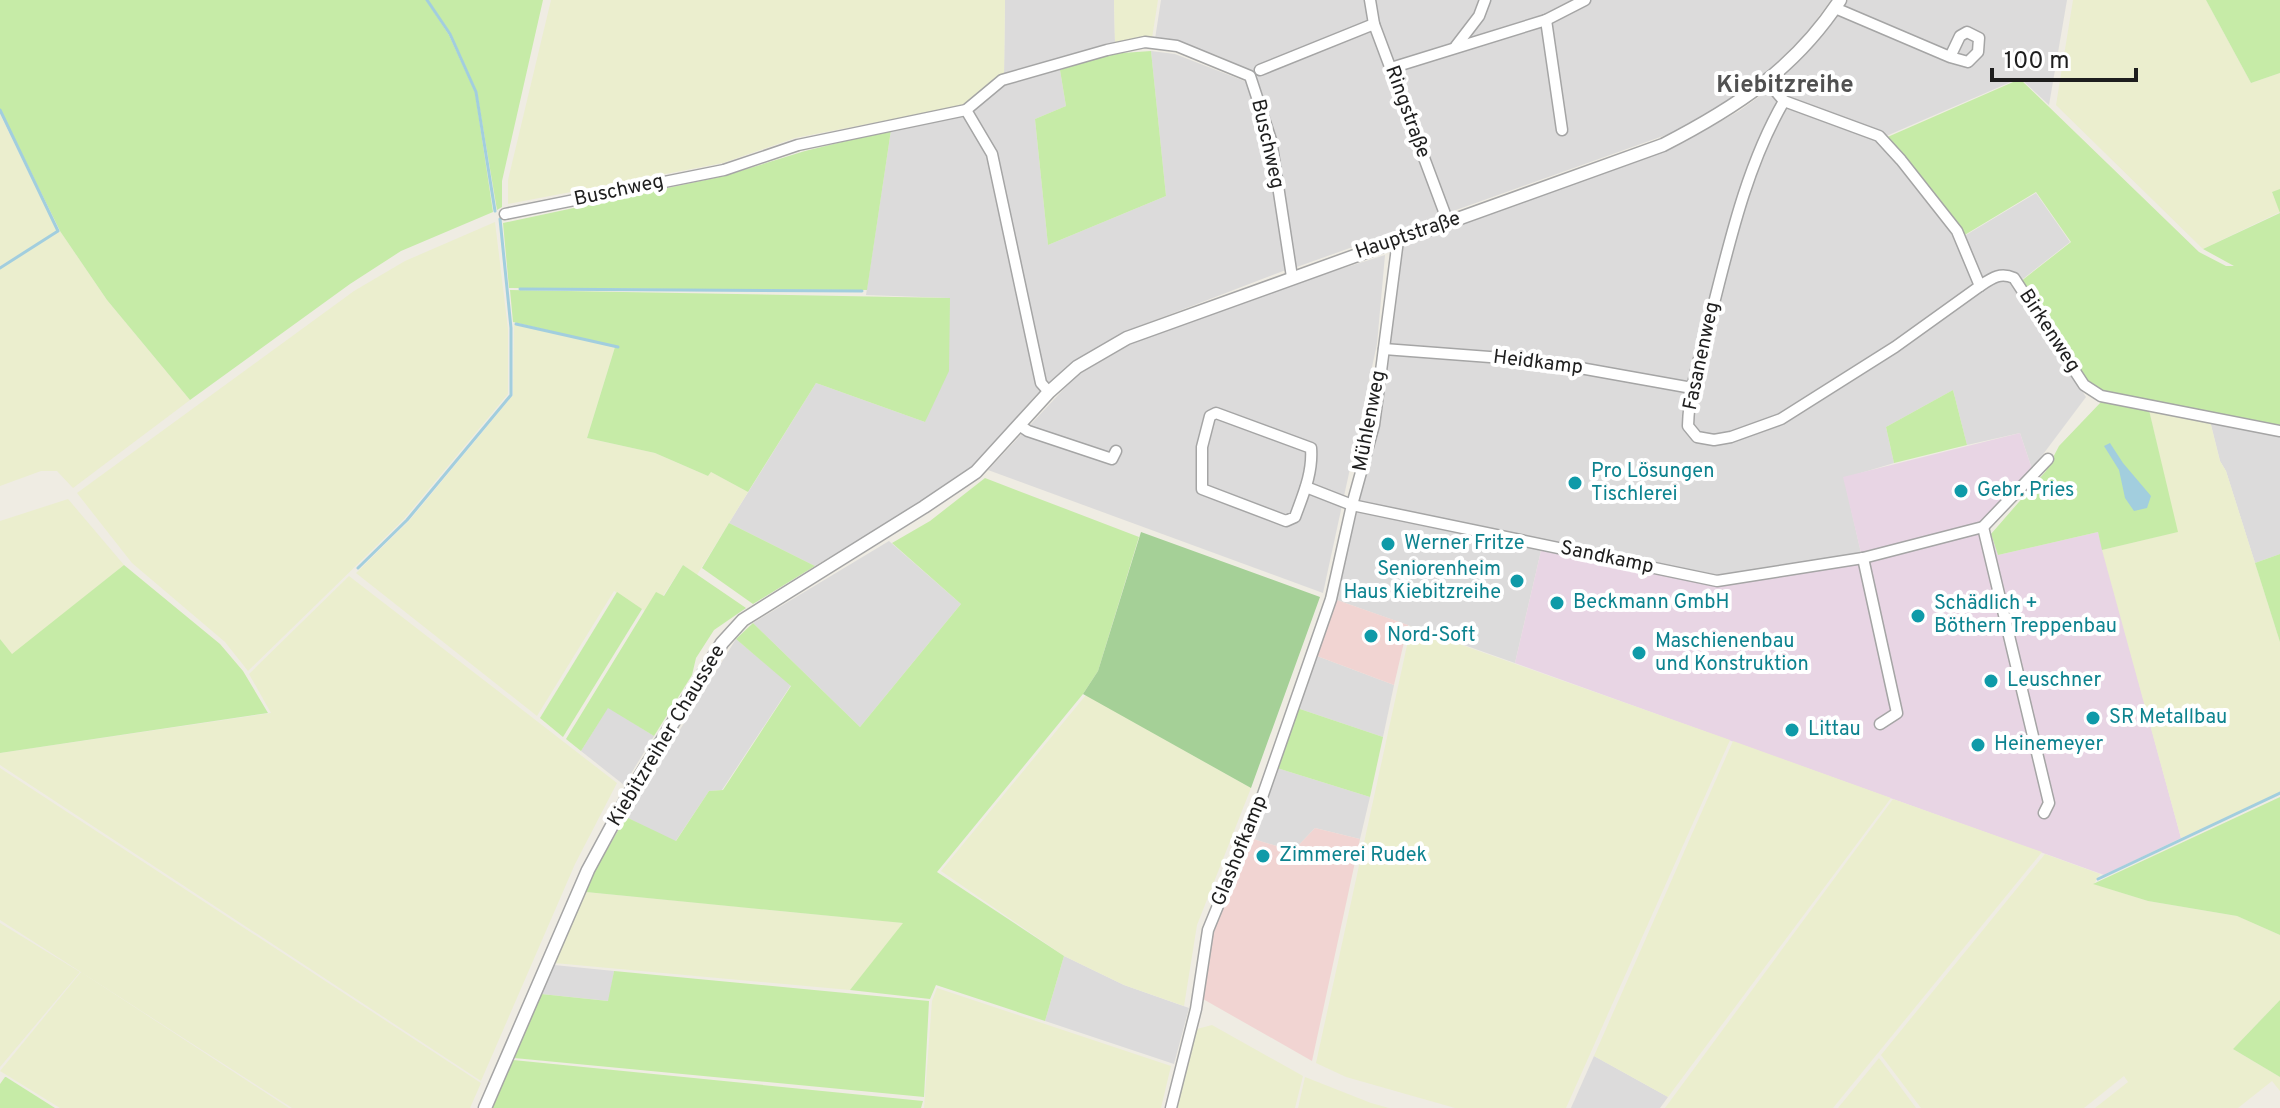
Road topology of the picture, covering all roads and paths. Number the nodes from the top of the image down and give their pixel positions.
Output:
1 (1370, 0) edge
2 (1485, 0) edge
3 (1585, 0) edge
4 (1838, 4) edge
5 (1546, 20) junction
6 (1374, 24) junction
7 (1455, 48) junction
8 (1950, 57) dead end
9 (1391, 68) junction
10 (1260, 70) dead end
11 (1767, 81) junction
12 (1784, 101) junction
13 (966, 110) junction
14 (1562, 130) dead end
15 (505, 214) dead end
16 (1448, 222) junction
17 (1398, 240) junction
18 (1292, 277) junction
19 (1980, 286) junction
20 (1384, 349) junction
21 (1692, 388) junction
22 (1049, 392) junction
23 (1019, 425) junction
24 (2280, 431) edge
25 (1116, 451) dead end
26 (2048, 459) dead end
27 (976, 472) joint
28 (1306, 487) junction
29 (1352, 505) junction
30 (1983, 527) junction
31 (1863, 558) junction
32 (1331, 599) joint
33 (1880, 724) dead end
34 (2044, 813) dead end
35 (485, 1108) edge
36 (1171, 1108) edge

1 - 6 street, Ringstraße
2 - 7 street
3 - 5 street
4 - 8 street
4 - 11 street, Hauptstraße
5 - 7 street
5 - 14 street
6 - 9 street, Ringstraße
6 - 10 street
7 - 9 street
9 - 16 street, Ringstraße
11 - 12 street
11 - 16 street, Hauptstraße
12 - 19 street
12 - 21 street, Fasanenweg
13 - 15 street, Buschweg
13 - 18 street, Buschweg
13 - 22 street
16 - 17 street, Hauptstraße
17 - 18 street, Hauptstraße
17 - 20 street, Mühlenweg
18 - 22 street, Hauptstraße
19 - 21 street, Fasanenweg
19 - 24 street, Birkenweg
20 - 21 street, Heidkamp
20 - 29 street, Mühlenweg
22 - 23 street, Hauptstraße
23 - 25 street
23 - 27 street, Hauptstraße
26 - 30 street
27 - 35 street, Kiebitzreiher Chaussee
28 - 28 street
28 - 29 street, Sandkamp
29 - 31 street, Sandkamp
29 - 32 street, Mühlenweg
30 - 31 street, Sandkamp
30 - 34 street
31 - 33 street
32 - 36 street, Glashofkamp

